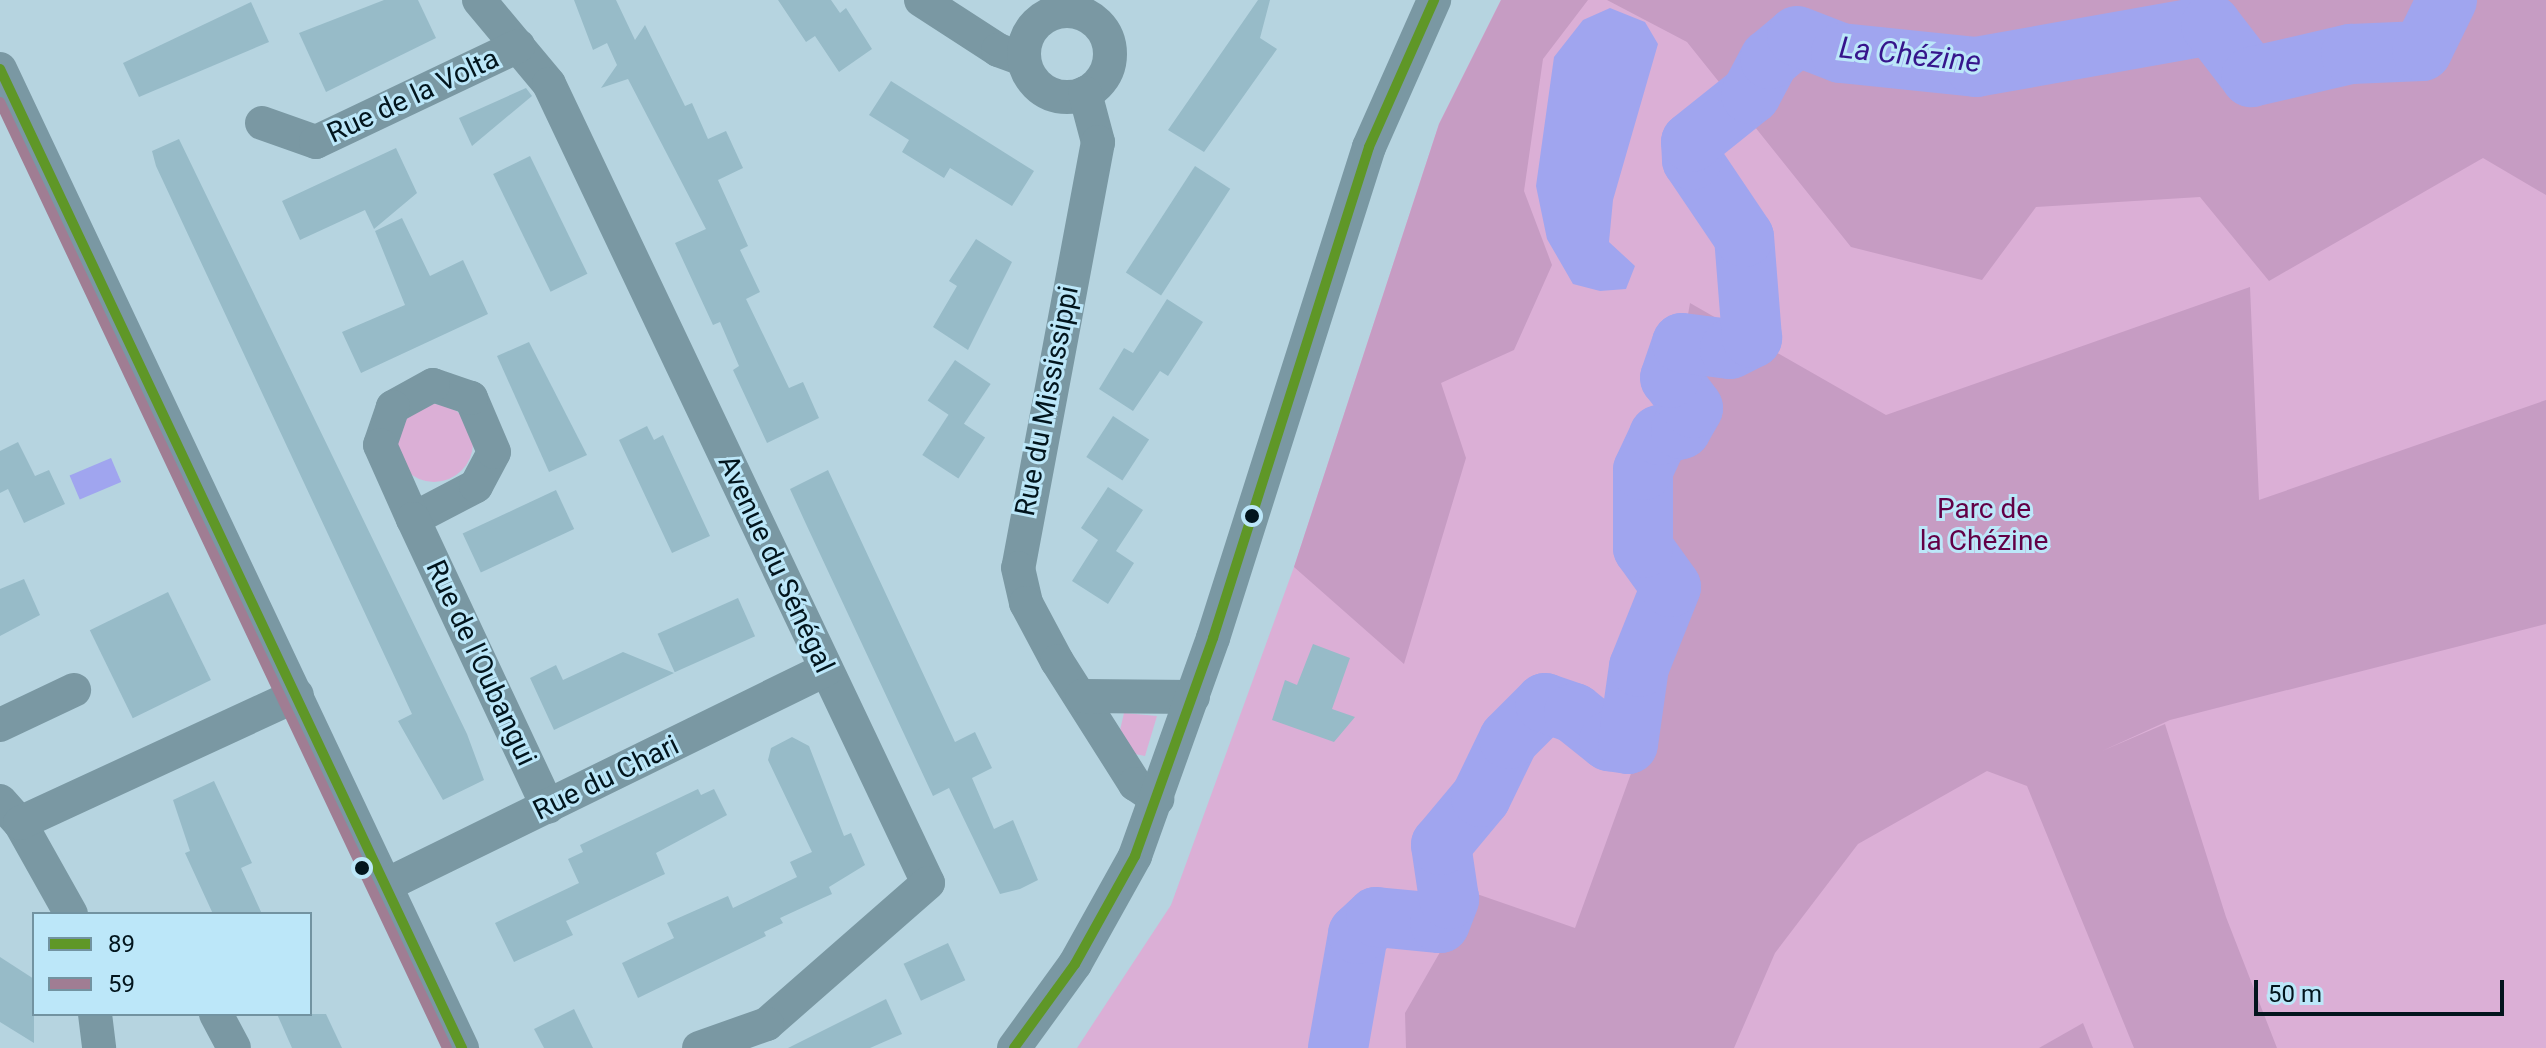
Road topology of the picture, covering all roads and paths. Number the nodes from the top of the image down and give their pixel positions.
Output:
1 (479, 0) edge
2 (921, 0) edge
3 (1434, 0) edge
4 (518, 46) junction
5 (1023, 59) junction
6 (0, 69) edge
7 (1085, 93) junction
8 (262, 123) dead end
9 (413, 519) dead end
10 (826, 669) junction
11 (74, 690) dead end
12 (297, 695) junction
13 (1082, 696) junction
14 (1193, 697) junction
15 (0, 725) edge
16 (1157, 799) junction
17 (548, 807) junction
18 (10, 812) edge
19 (386, 885) junction
20 (74, 910) edge
21 (95, 1016) edge
22 (217, 1016) edge
23 (99, 1048) edge
24 (234, 1048) edge
25 (462, 1048) edge
26 (699, 1048) edge
27 (1014, 1048) edge

1 - 4 street, Avenue du Sénégal
2 - 5 street
3 - 14 street
4 - 8 street, Rue de la Volta
4 - 10 street, Avenue du Sénégal
5 - 7 street
5 - 7 street
6 - 12 street
7 - 13 street, Rue du Mississippi
9 - 17 street, Rue de l'Oubangui
10 - 17 street, Rue du Chari
10 - 26 street, Avenue du Sénégal
11 - 15 street
12 - 18 street
12 - 19 street
13 - 14 street
13 - 16 street, Rue du Mississippi
14 - 16 street
16 - 27 street
17 - 19 street, Rue du Chari
18 - 20 street
19 - 25 street
21 - 23 street
22 - 24 street

